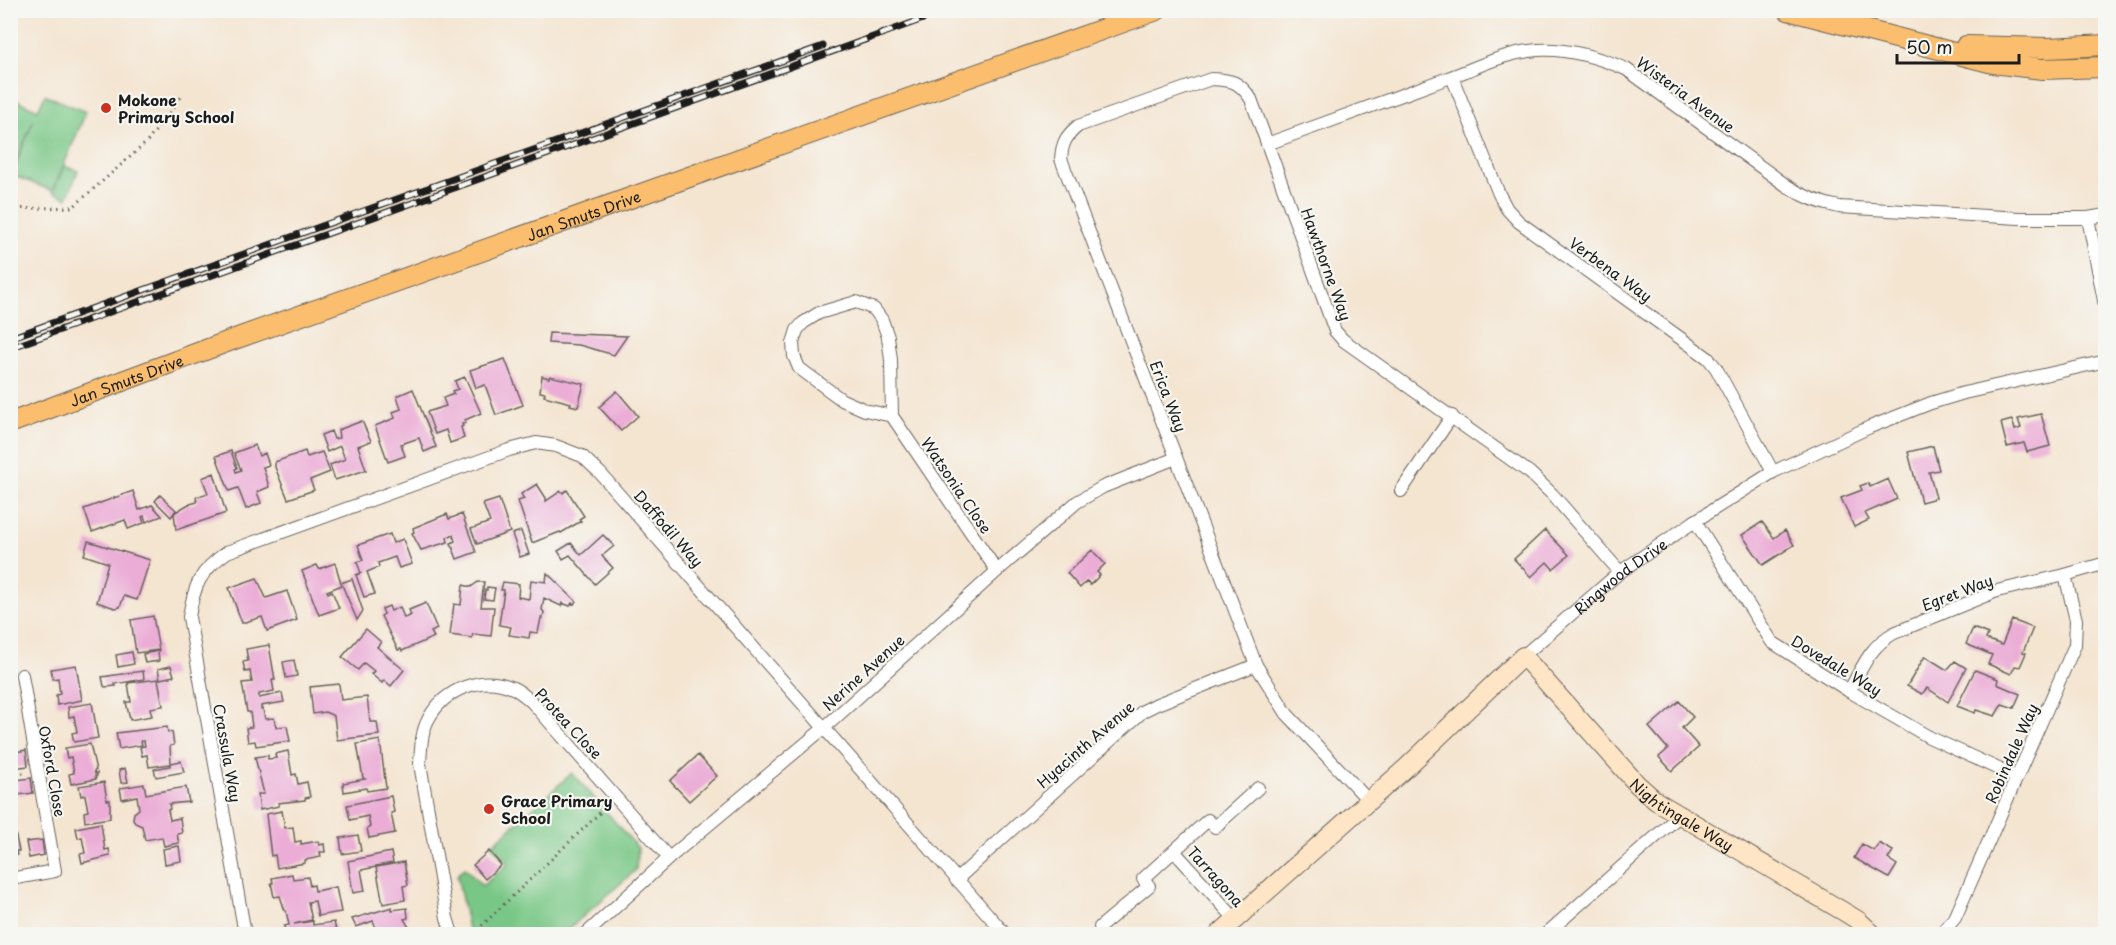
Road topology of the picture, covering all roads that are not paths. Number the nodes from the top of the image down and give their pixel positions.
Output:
1 (1157, 10) edge
2 (1788, 10) edge
3 (1915, 42) junction
4 (2106, 45) edge
5 (2106, 67) edge
6 (1452, 77) junction
7 (1230, 80) joint
8 (1267, 144) junction
9 (2106, 215) edge
10 (2088, 218) junction
11 (2106, 311) edge
12 (2106, 361) edge
13 (892, 416) junction
14 (1452, 416) junction
15 (10, 423) edge
16 (1176, 458) junction
17 (1773, 472) junction
18 (1401, 491) dead end
19 (1695, 521) junction
20 (2106, 563) edge
21 (997, 571) junction
22 (1620, 572) junction
23 (2065, 575) junction
24 (200, 579) joint
25 (1523, 656) junction
26 (1256, 665) junction
27 (22, 675) dead end
28 (1849, 691) junction
29 (824, 728) junction
30 (2016, 777) junction
31 (1258, 788) dead end
32 (1369, 801) junction
33 (1679, 816) junction
34 (1174, 851) junction
35 (669, 858) junction
36 (10, 879) edge
37 (956, 880) junction
38 (1236, 920) junction
39 (1100, 927) dead end
40 (245, 934) edge
41 (452, 934) edge
42 (586, 934) edge
43 (1005, 934) edge
44 (1219, 934) edge
45 (1546, 934) edge
46 (1873, 934) edge
47 (1941, 934) edge

1 - 15 main road, Jan Smuts Drive
2 - 3 main road
3 - 4 main road
3 - 5 main road
6 - 8 street, Wisteria Avenue
6 - 10 street, Wisteria Avenue
6 - 17 street, Verbena Way
7 - 8 street, Hawthorne Way
7 - 16 street, Erica Way
8 - 14 street, Hawthorne Way
9 - 10 street, Wisteria Avenue
10 - 11 street
12 - 17 street, Ringwood Drive
13 - 13 street
13 - 21 street, Watsonia Close
14 - 18 street
14 - 22 street, Hawthorne Way
16 - 21 street, Nerine Avenue
16 - 26 street, Erica Way
17 - 19 street, Ringwood Drive
19 - 22 street, Ringwood Drive
19 - 28 street, Dovedale Way
20 - 23 street, Egret Way
21 - 29 street, Nerine Avenue
22 - 25 street, Ringwood Drive
23 - 28 street, Egret Way
23 - 30 street, Robindale Way
24 - 29 street, Daffodil Way
24 - 40 street, Crassula Way
25 - 32 street, Ringwood Drive
25 - 33 street, Nightingale Way
26 - 32 street, Erica Way
26 - 37 street, Hyacinth Avenue
27 - 36 street, Oxford Close
28 - 30 street, Dovedale Way
29 - 35 street, Nerine Avenue
29 - 37 street, Daffodil Way
30 - 47 street, Robindale Way
31 - 34 street, Tarragona
32 - 38 street, Ringwood Drive
33 - 45 street
33 - 46 street, Nightingale Way
34 - 38 street, Tarragona
34 - 39 street, Tarragona
35 - 41 street, Protea Close
35 - 42 street, Nerine Avenue
37 - 43 street, Daffodil Way
38 - 44 street, Ringwood Drive

